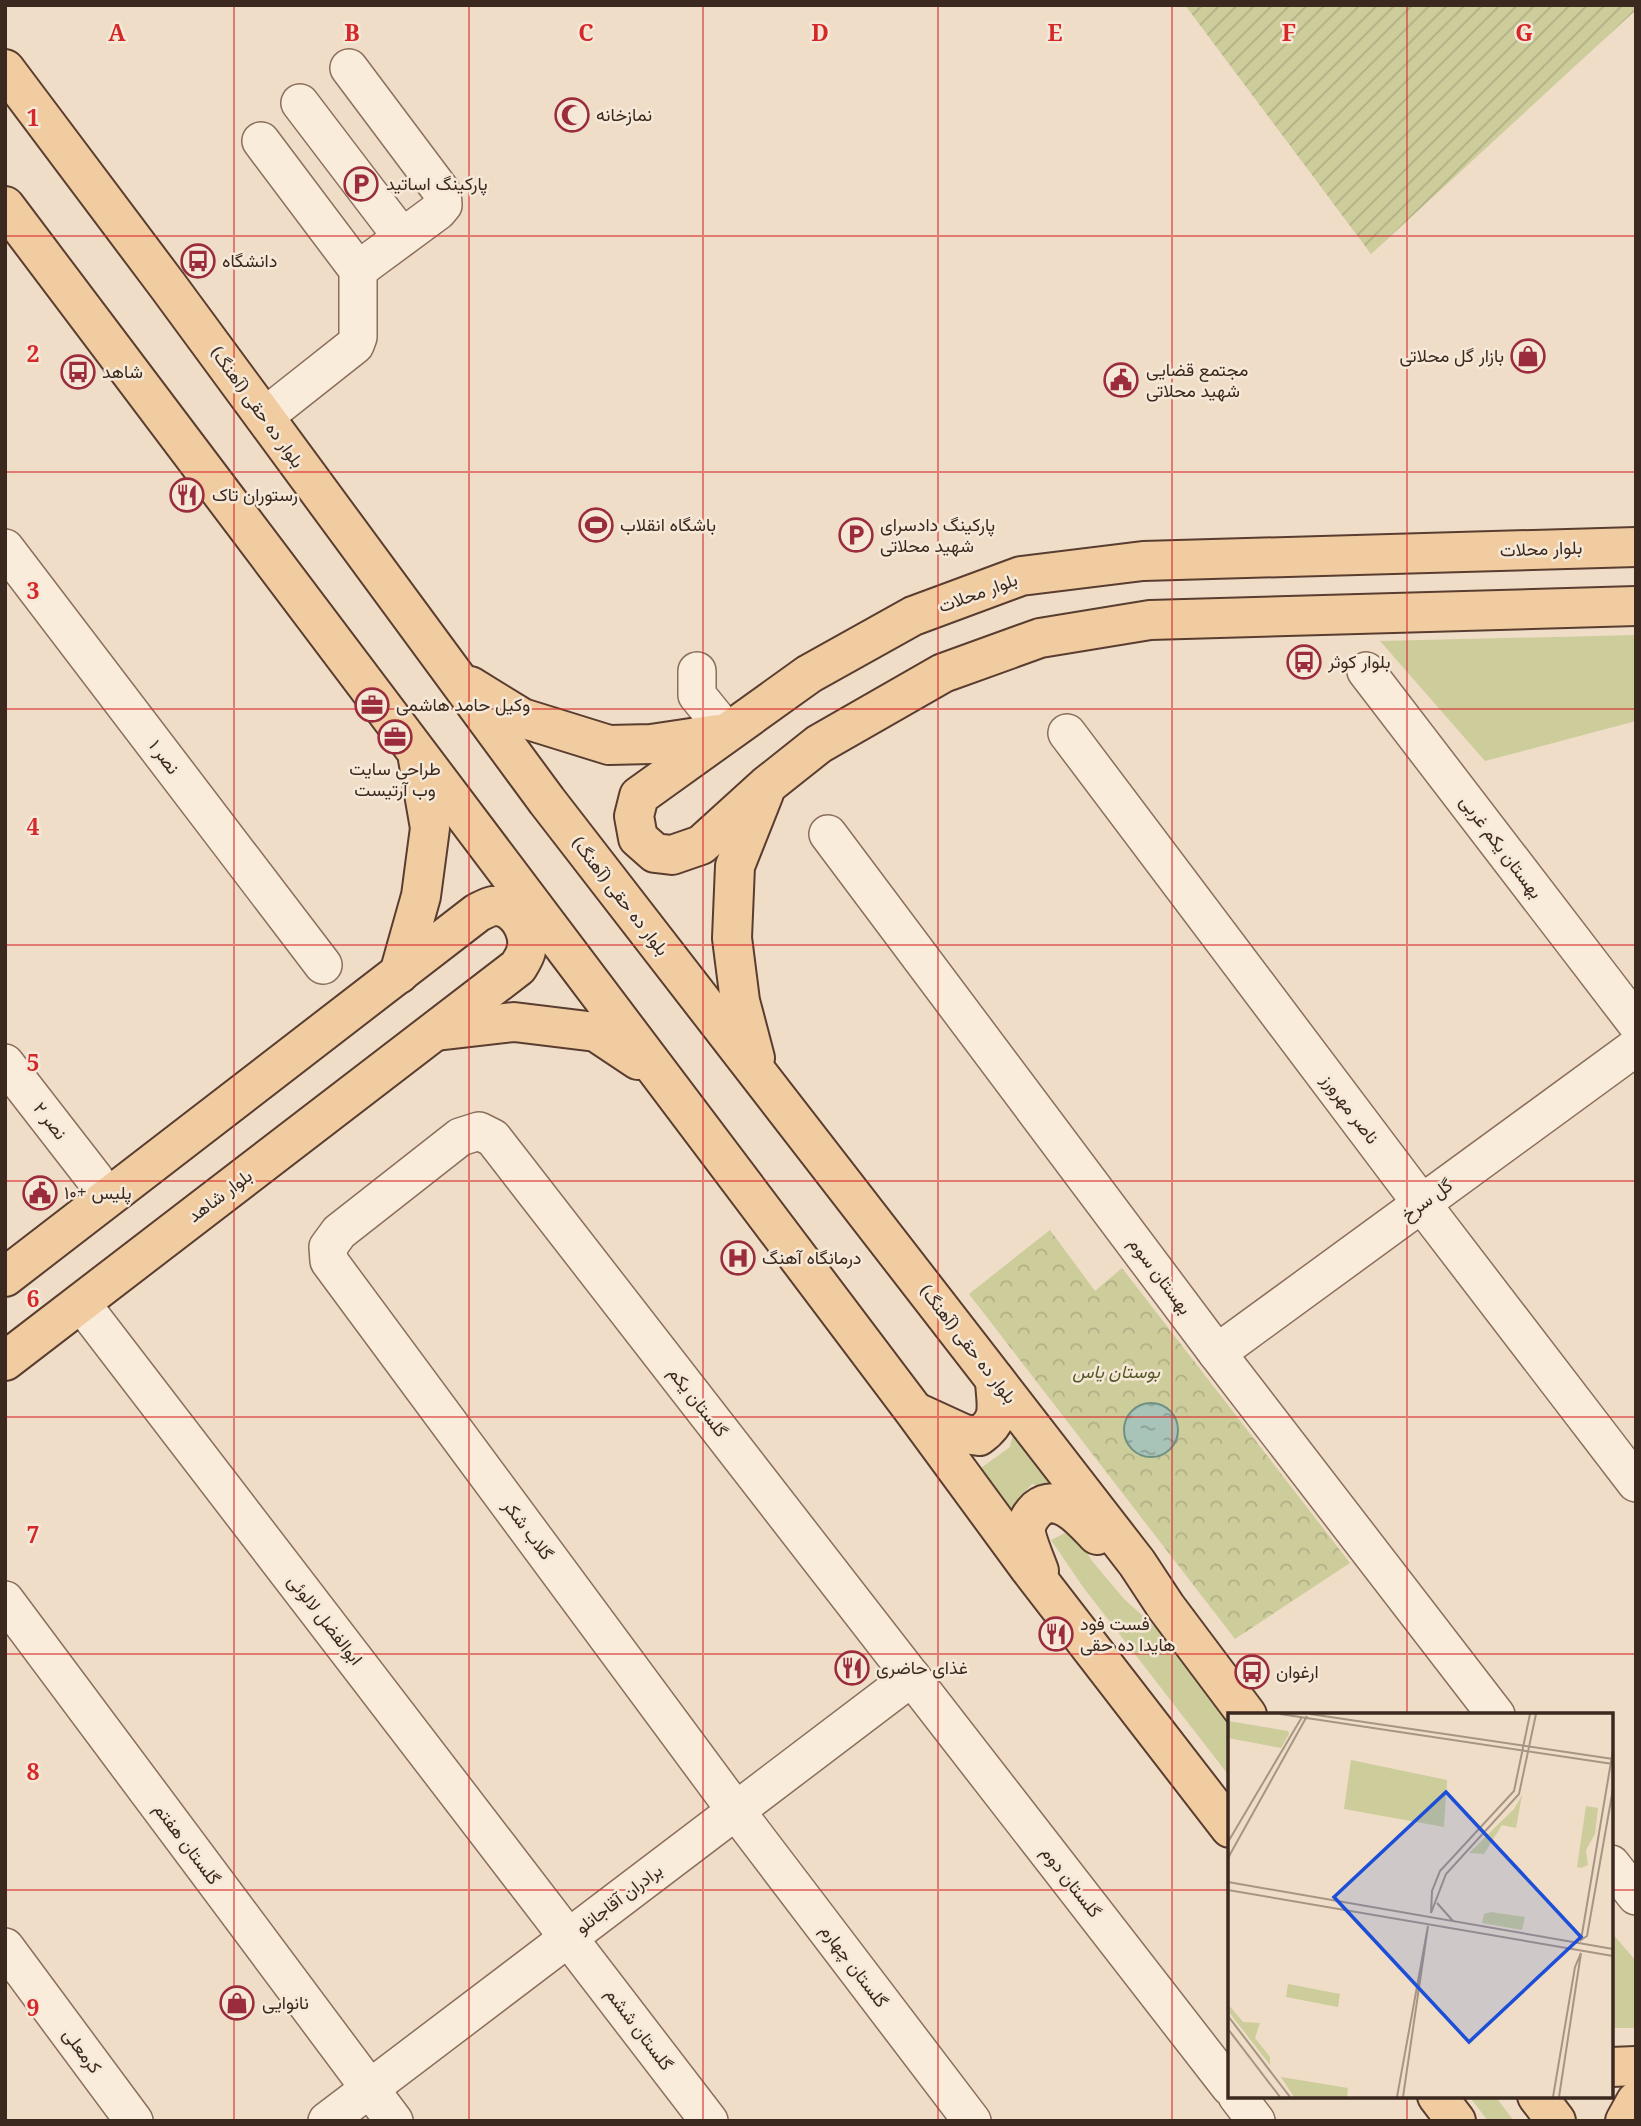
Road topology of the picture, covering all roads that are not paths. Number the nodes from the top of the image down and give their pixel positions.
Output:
1 (349, 68) dead end
2 (5, 69) edge
3 (300, 103) dead end
4 (261, 141) dead end
5 (5, 206) edge
6 (402, 237) junction
7 (358, 270) junction
8 (264, 417) junction
9 (1636, 547) edge
10 (5, 548) edge
11 (1636, 606) edge
12 (697, 671) dead end
13 (1366, 671) dead end
14 (455, 677) junction
15 (727, 732) junction
16 (1067, 733) dead end
17 (418, 754) junction
18 (766, 786) junction
19 (828, 834) dead end
20 (323, 965) dead end
21 (399, 974) junction
22 (1636, 1023) edge
23 (436, 1031) junction
24 (1636, 1047) edge
25 (5, 1063) edge
26 (659, 1073) junction
27 (760, 1076) junction
28 (479, 1131) joint
29 (95, 1179) dead end
30 (1422, 1203) junction
31 (5, 1278) edge
32 (81, 1303) junction
33 (1217, 1353) junction
34 (5, 1361) edge
35 (995, 1380) junction
36 (914, 1411) junction
37 (1636, 1483) edge
38 (1044, 1588) junction
39 (5, 1600) edge
40 (1166, 1607) junction
41 (912, 1677) junction
42 (1246, 1713) edge
43 (1494, 1713) edge
44 (736, 1811) junction
45 (1228, 1825) edge
46 (1613, 1867) edge
47 (1636, 1896) edge
48 (570, 1937) junction
49 (5, 1947) edge
50 (1636, 2066) edge
51 (1613, 2067) edge
52 (1228, 2084) edge
53 (369, 2089) junction
54 (1239, 2098) edge
55 (1419, 2098) edge
56 (1439, 2098) edge
57 (1539, 2098) edge
58 (1636, 2101) edge
59 (134, 2121) edge
60 (327, 2121) edge
61 (394, 2121) edge
62 (709, 2121) edge
63 (972, 2121) edge
64 (1256, 2121) edge
65 (1422, 2121) edge
66 (1456, 2121) edge
67 (1556, 2121) edge
68 (1625, 2121) edge

1 - 6 street
2 - 8 main road, بلوار ده حقی (آهنگ)
3 - 6 street
4 - 7 street
5 - 17 main road
6 - 7 street
7 - 8 street
8 - 14 main road, بلوار ده حقی (آهنگ)
9 - 15 main road, بلوار محلات
10 - 20 street, نصر ۱
11 - 18 main road
12 - 15 street
13 - 22 street, بهستان یکم غربی
14 - 15 main road, بلوار محلات
14 - 27 main road, بلوار ده حقی (آهنگ)
15 - 18 main road
16 - 30 street, ناصر مهرورز
17 - 21 main road
17 - 26 main road
18 - 27 main road
19 - 33 street, بهستان سوم
21 - 23 main road, بلوار شاهد
21 - 31 main road
23 - 26 main road
23 - 32 main road, بلوار شاهد
24 - 30 street, گل سرخ
25 - 29 street, نصر ۲
26 - 36 main road
27 - 35 main road, بلوار ده حقی (آهنگ)
28 - 41 street, گلستان یکم
28 - 44 street, گلاب شکر
30 - 33 street, گل سرخ
30 - 37 street, ناصر مهرورز
32 - 34 main road, بلوار شاهد
32 - 48 street, ابوالفضل لالوئی
33 - 43 street, بهستان سوم
35 - 36 main road
35 - 40 main road, بلوار ده حقی (آهنگ)
36 - 38 main road
38 - 40 main road
38 - 45 main road
39 - 53 street, گلستان هفتم
40 - 42 main road, بلوار ده حقی (آهنگ)
41 - 44 street, برادران آقاجانلو
41 - 52 street, گلستان دوم
44 - 48 street, برادران آقاجانلو
44 - 63 street, گلستان چهارم
46 - 47 street
48 - 53 street, برادران آقاجانلو
48 - 62 street, گلستان ششم
49 - 59 street, کرمعلی
50 - 51 main road
53 - 60 street, برادران آقاجانلو
53 - 61 street, گلستان هفتم
54 - 64 street
55 - 65 main road
56 - 66 main road
57 - 67 main road
58 - 68 main road

